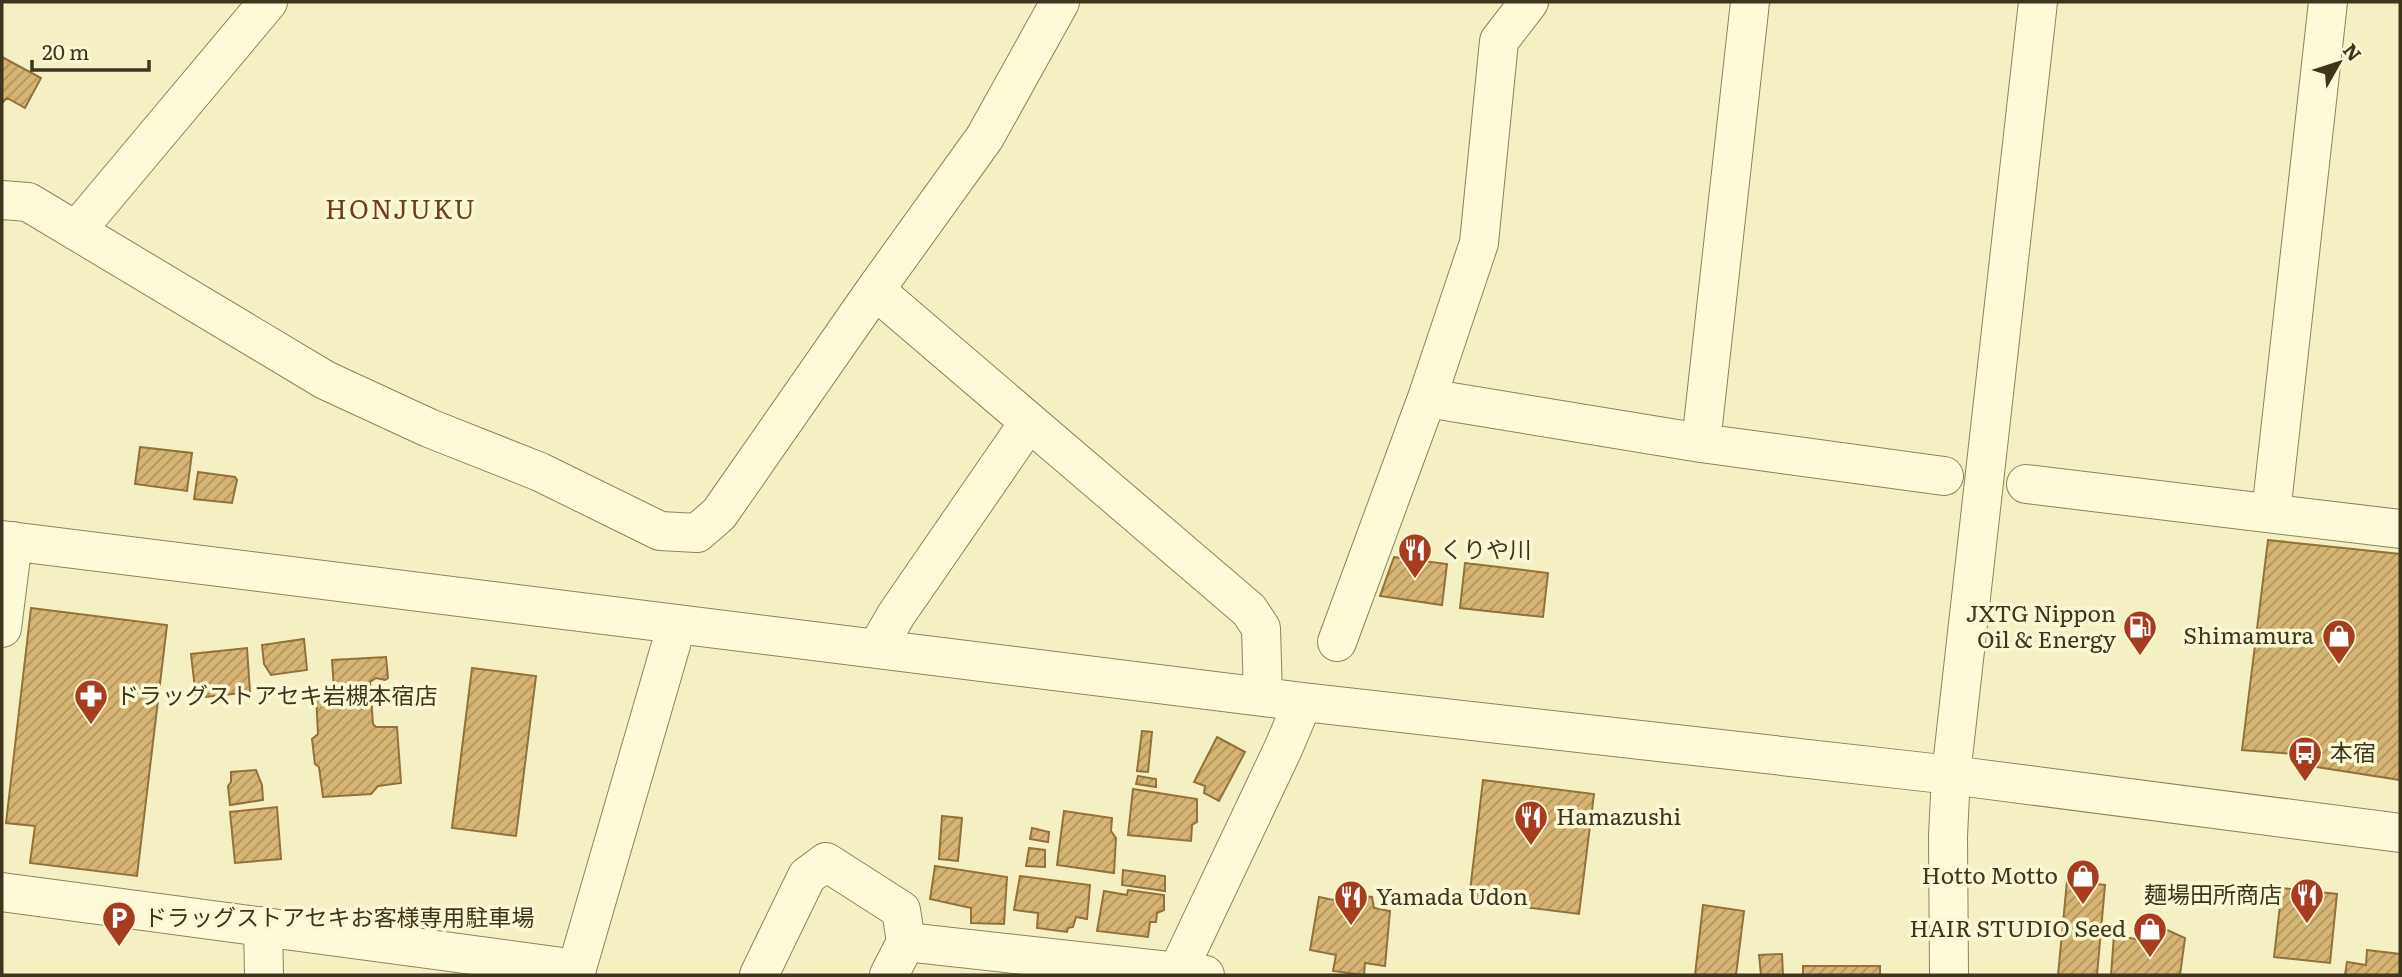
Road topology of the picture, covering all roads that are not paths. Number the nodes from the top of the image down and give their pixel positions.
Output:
1 (268, 2) edge
2 (1060, 2) edge
3 (1529, 2) edge
4 (1750, 2) edge
5 (2038, 2) edge
6 (2328, 2) edge
7 (2, 200) edge
8 (76, 231) junction
9 (875, 290) junction
10 (1427, 398) junction
11 (1029, 422) junction
12 (1701, 443) junction
13 (1944, 476) dead end
14 (2026, 484) dead end
15 (2271, 513) junction
16 (2400, 529) edge
17 (7, 541) edge
18 (677, 624) junction
19 (2, 628) edge
20 (1337, 642) dead end
21 (877, 648) junction
22 (1263, 697) junction
23 (1303, 702) junction
24 (1951, 775) junction
25 (2400, 833) edge
26 (2, 892) edge
27 (263, 926) junction
28 (906, 942) junction
29 (576, 972) edge
30 (1186, 974) edge
31 (264, 975) edge
32 (758, 975) edge
33 (889, 975) edge
34 (1950, 975) edge

1 - 8 street
2 - 9 street
3 - 10 street
4 - 12 street
5 - 24 street
6 - 15 street
7 - 8 street
8 - 9 street
9 - 11 street
10 - 12 street
10 - 20 street
11 - 21 street
11 - 22 street
12 - 13 street
14 - 15 street
15 - 16 street
17 - 18 street
17 - 19 street
18 - 21 street
18 - 29 street
21 - 22 street
22 - 23 street
23 - 24 street
23 - 30 street
24 - 25 street
24 - 34 street
26 - 27 street
27 - 29 street
27 - 31 street
28 - 30 street
28 - 32 street
28 - 33 street

